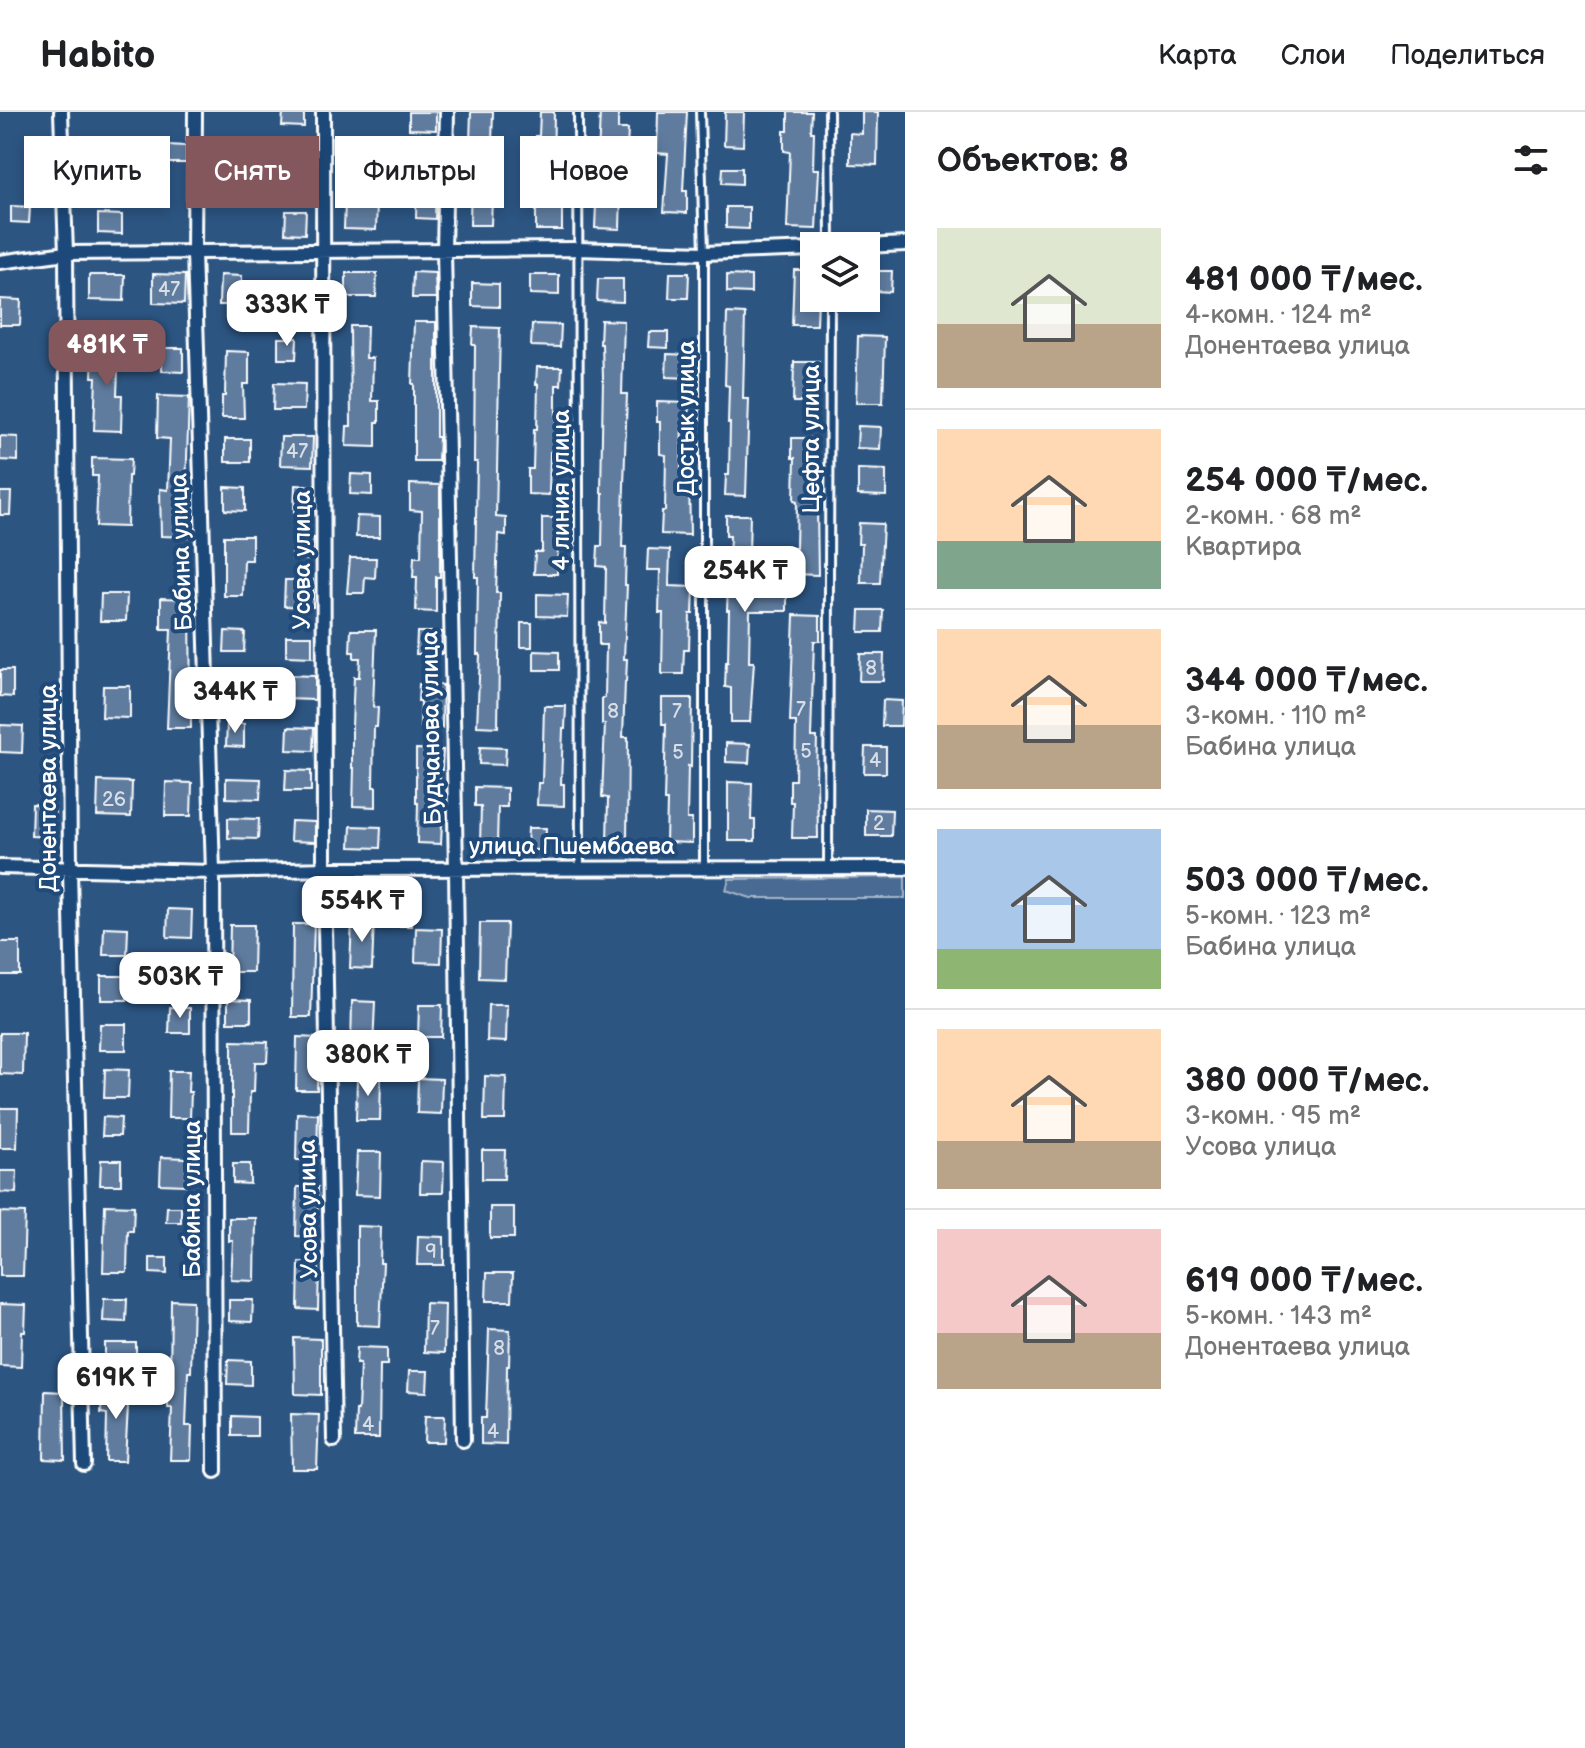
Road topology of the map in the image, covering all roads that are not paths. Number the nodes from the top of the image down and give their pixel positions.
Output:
1 (61, 112) edge
2 (195, 112) edge
3 (323, 112) edge
4 (447, 112) edge
5 (578, 112) edge
6 (700, 112) edge
7 (829, 112) edge
8 (830, 232) edge
9 (905, 244) edge
10 (880, 245) edge
11 (578, 249) junction
12 (444, 250) junction
13 (800, 250) edge
14 (324, 251) junction
15 (194, 252) junction
16 (66, 253) junction
17 (704, 253) junction
18 (0, 262) edge
19 (830, 312) edge
20 (0, 867) edge
21 (580, 868) junction
22 (704, 868) junction
23 (828, 868) junction
24 (905, 868) edge
25 (324, 869) junction
26 (456, 869) junction
27 (70, 870) junction
28 (213, 872) junction
29 (334, 1440) dead end
30 (463, 1440) dead end
31 (84, 1464) dead end
32 (215, 1471) dead end

1 - 16 street, Донентаева улица
2 - 15 street, Бабина улица
3 - 14 street, Усова улица
4 - 12 street, Будчанова улица
5 - 11 lane, 4 линия улица
6 - 17 lane, Достык улица
7 - 8 lane
9 - 10 street
11 - 12 street
11 - 17 street
11 - 21 lane, 4 линия улица
12 - 14 street
12 - 26 street, Будчанова улица
13 - 17 street
14 - 15 street
14 - 25 street, Усова улица
15 - 16 street
15 - 28 street, Бабина улица
16 - 18 street
16 - 27 street, Донентаева улица
17 - 22 lane, Достык улица
19 - 23 lane, Цефта улица
20 - 27 street, улица Пшембаева
21 - 22 street, улица Пшембаева
21 - 26 street, улица Пшембаева
22 - 23 street, улица Пшембаева
23 - 24 street, улица Пшембаева
25 - 26 street, улица Пшембаева
25 - 28 street, улица Пшембаева
25 - 29 street, Усова улица
26 - 30 street, Будчанова улица
27 - 28 street, улица Пшембаева
27 - 31 street, Донентаева улица
28 - 32 street, Бабина улица

